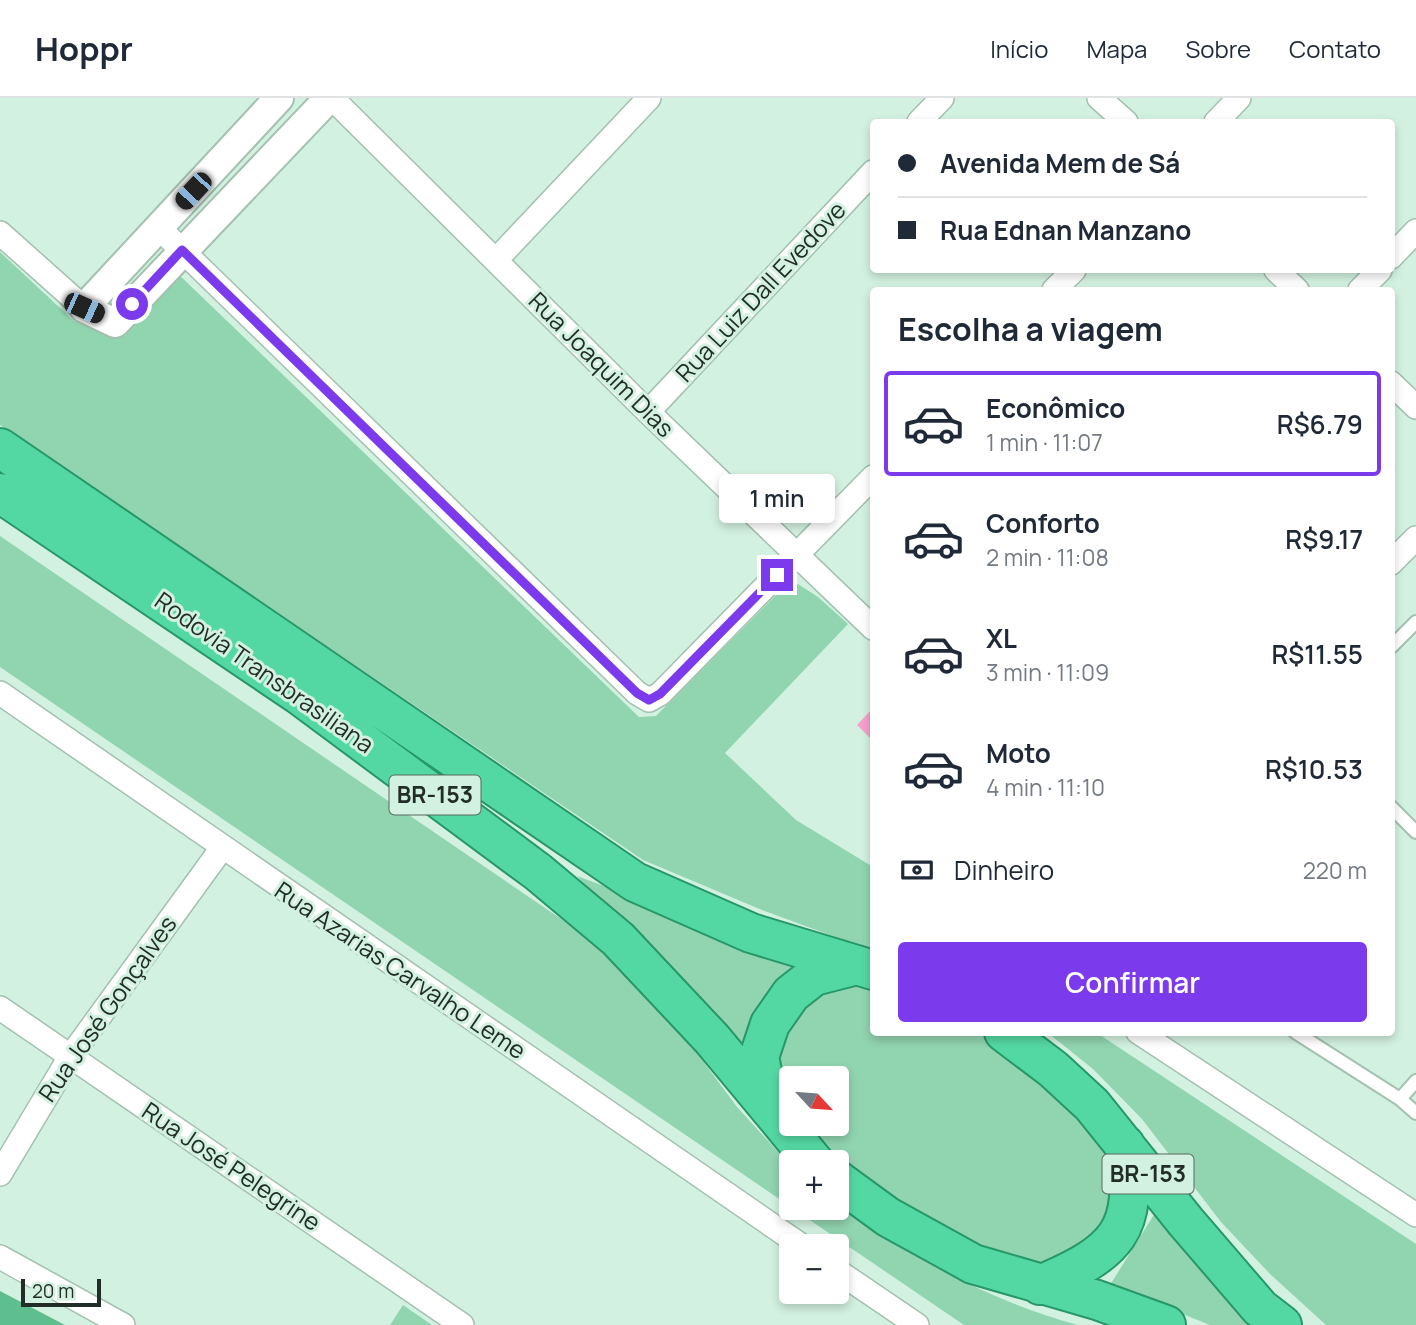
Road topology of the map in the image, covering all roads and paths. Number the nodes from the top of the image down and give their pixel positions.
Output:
1 (279, 98) edge
2 (331, 98) edge
3 (649, 98) edge
4 (942, 98) edge
5 (1099, 98) edge
6 (1239, 98) edge
7 (922, 119) edge
8 (1123, 119) edge
9 (1219, 119) edge
10 (870, 175) edge
11 (159, 228) junction
12 (1416, 231) edge
13 (0, 233) edge
14 (182, 250) junction
15 (1395, 253) edge
16 (496, 260) junction
17 (1071, 273) edge
18 (1279, 273) edge
19 (1377, 273) edge
20 (1057, 287) edge
21 (1294, 287) edge
22 (1363, 287) edge
23 (84, 308) junction
24 (1395, 387) edge
25 (1416, 407) edge
26 (648, 412) junction
27 (0, 448) edge
28 (870, 480) edge
29 (0, 493) edge
30 (1416, 538) edge
31 (797, 556) junction
32 (1395, 559) edge
33 (1416, 622) edge
34 (870, 625) edge
35 (1395, 643) edge
36 (0, 693) edge
37 (1395, 811) edge
38 (1416, 832) edge
39 (222, 848) junction
40 (865, 967) edge
41 (0, 1008) edge
42 (1009, 1036) edge
43 (1144, 1036) edge
44 (1310, 1037) edge
45 (71, 1056) junction
46 (1416, 1081) edge
47 (1400, 1099) junction
48 (769, 1105) junction
49 (1416, 1113) edge
50 (1125, 1145) junction
51 (805, 1150) edge
52 (0, 1174) edge
53 (849, 1188) edge
54 (1414, 1210) edge
55 (785, 1234) edge
56 (0, 1257) edge
57 (849, 1279) edge
58 (1041, 1285) junction
59 (123, 1325) edge
60 (462, 1325) edge
61 (917, 1325) edge
62 (1166, 1325) edge
63 (1282, 1325) edge

1 - 11 street
2 - 14 street
2 - 16 street, Rua Joaquim Dias
3 - 16 street
4 - 7 street
5 - 8 street
6 - 9 street
10 - 26 street, Rua Luiz Dall Evedove
11 - 14 street
11 - 23 street
12 - 15 street
13 - 23 street
14 - 23 street
14 - 31 street
16 - 26 street, Rua Joaquim Dias
17 - 20 street
18 - 21 street
19 - 22 street
24 - 25 street
26 - 31 street, Rua Joaquim Dias
27 - 40 highway, Rodovia Transbrasiliana / BR-153
28 - 31 street
29 - 48 highway, Rodovia Transbrasiliana / BR-153
30 - 32 street
31 - 34 street, Rua Joaquim Dias
33 - 35 lane
36 - 39 street, Rua Azarias Carvalho Leme
37 - 38 lane
39 - 45 street, Rua José Gonçalves
39 - 55 street, Rua Azarias Carvalho Leme
40 - 48 highway
41 - 45 street, Rua José Pelegrine
42 - 50 highway, BR-153
43 - 54 street
44 - 47 lane
45 - 52 street, Rua José Gonçalves
45 - 60 street, Rua José Pelegrine
46 - 47 lane
47 - 49 lane
48 - 51 highway, Rodovia Transbrasiliana / BR-153
50 - 58 highway
50 - 63 highway, BR-153
53 - 58 highway
56 - 59 street
57 - 61 street
58 - 62 highway

